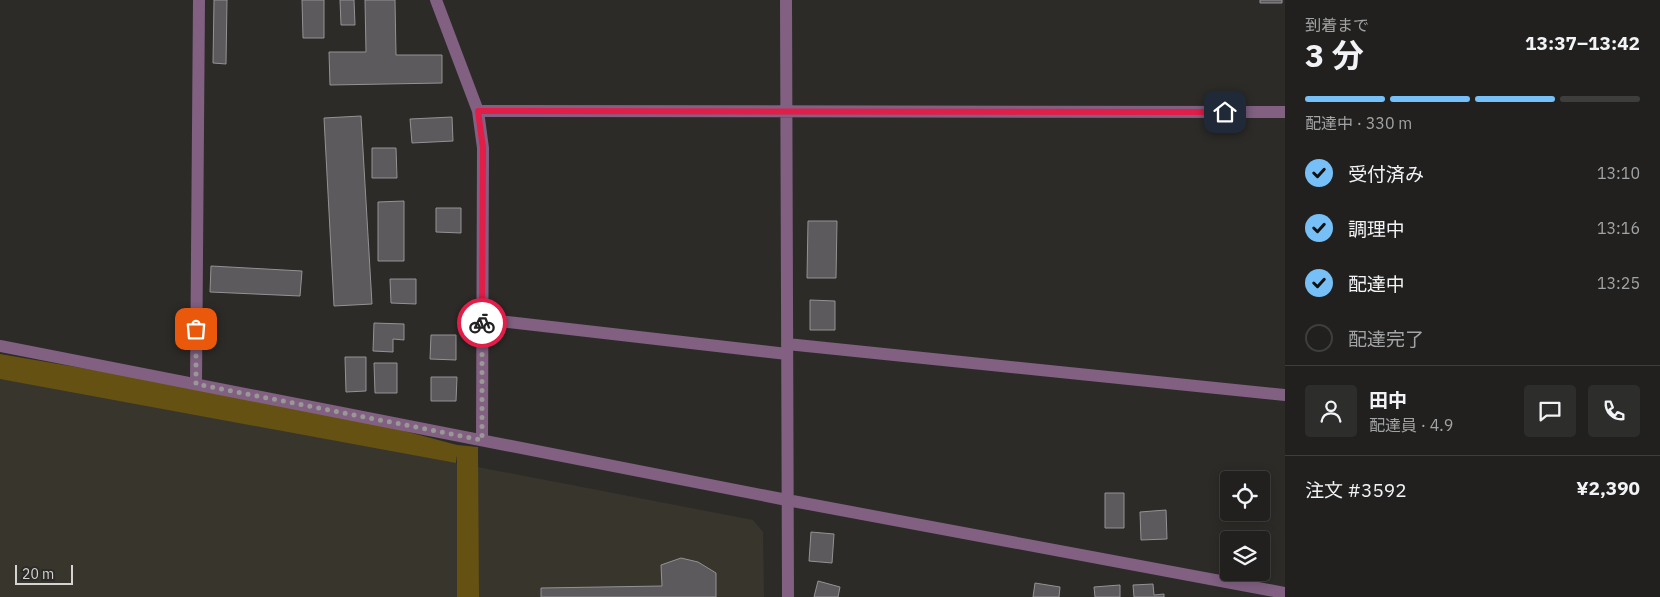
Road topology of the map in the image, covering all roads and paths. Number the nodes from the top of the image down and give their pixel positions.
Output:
1 (198, 0) edge
2 (436, 0) edge
3 (786, 0) edge
4 (478, 111) junction
5 (786, 112) junction
6 (1285, 112) edge
7 (482, 319) junction
8 (0, 346) edge
9 (787, 349) junction
10 (196, 384) junction
11 (1285, 395) edge
12 (482, 440) junction
13 (788, 500) junction
14 (1285, 593) edge
15 (788, 597) edge

1 - 10 street
2 - 4 street
3 - 5 street
4 - 5 street
4 - 7 street
5 - 6 street
5 - 9 street
7 - 9 street
7 - 12 street
8 - 10 street
9 - 11 street
9 - 13 street
10 - 12 street
12 - 13 street
13 - 14 street
13 - 15 street

